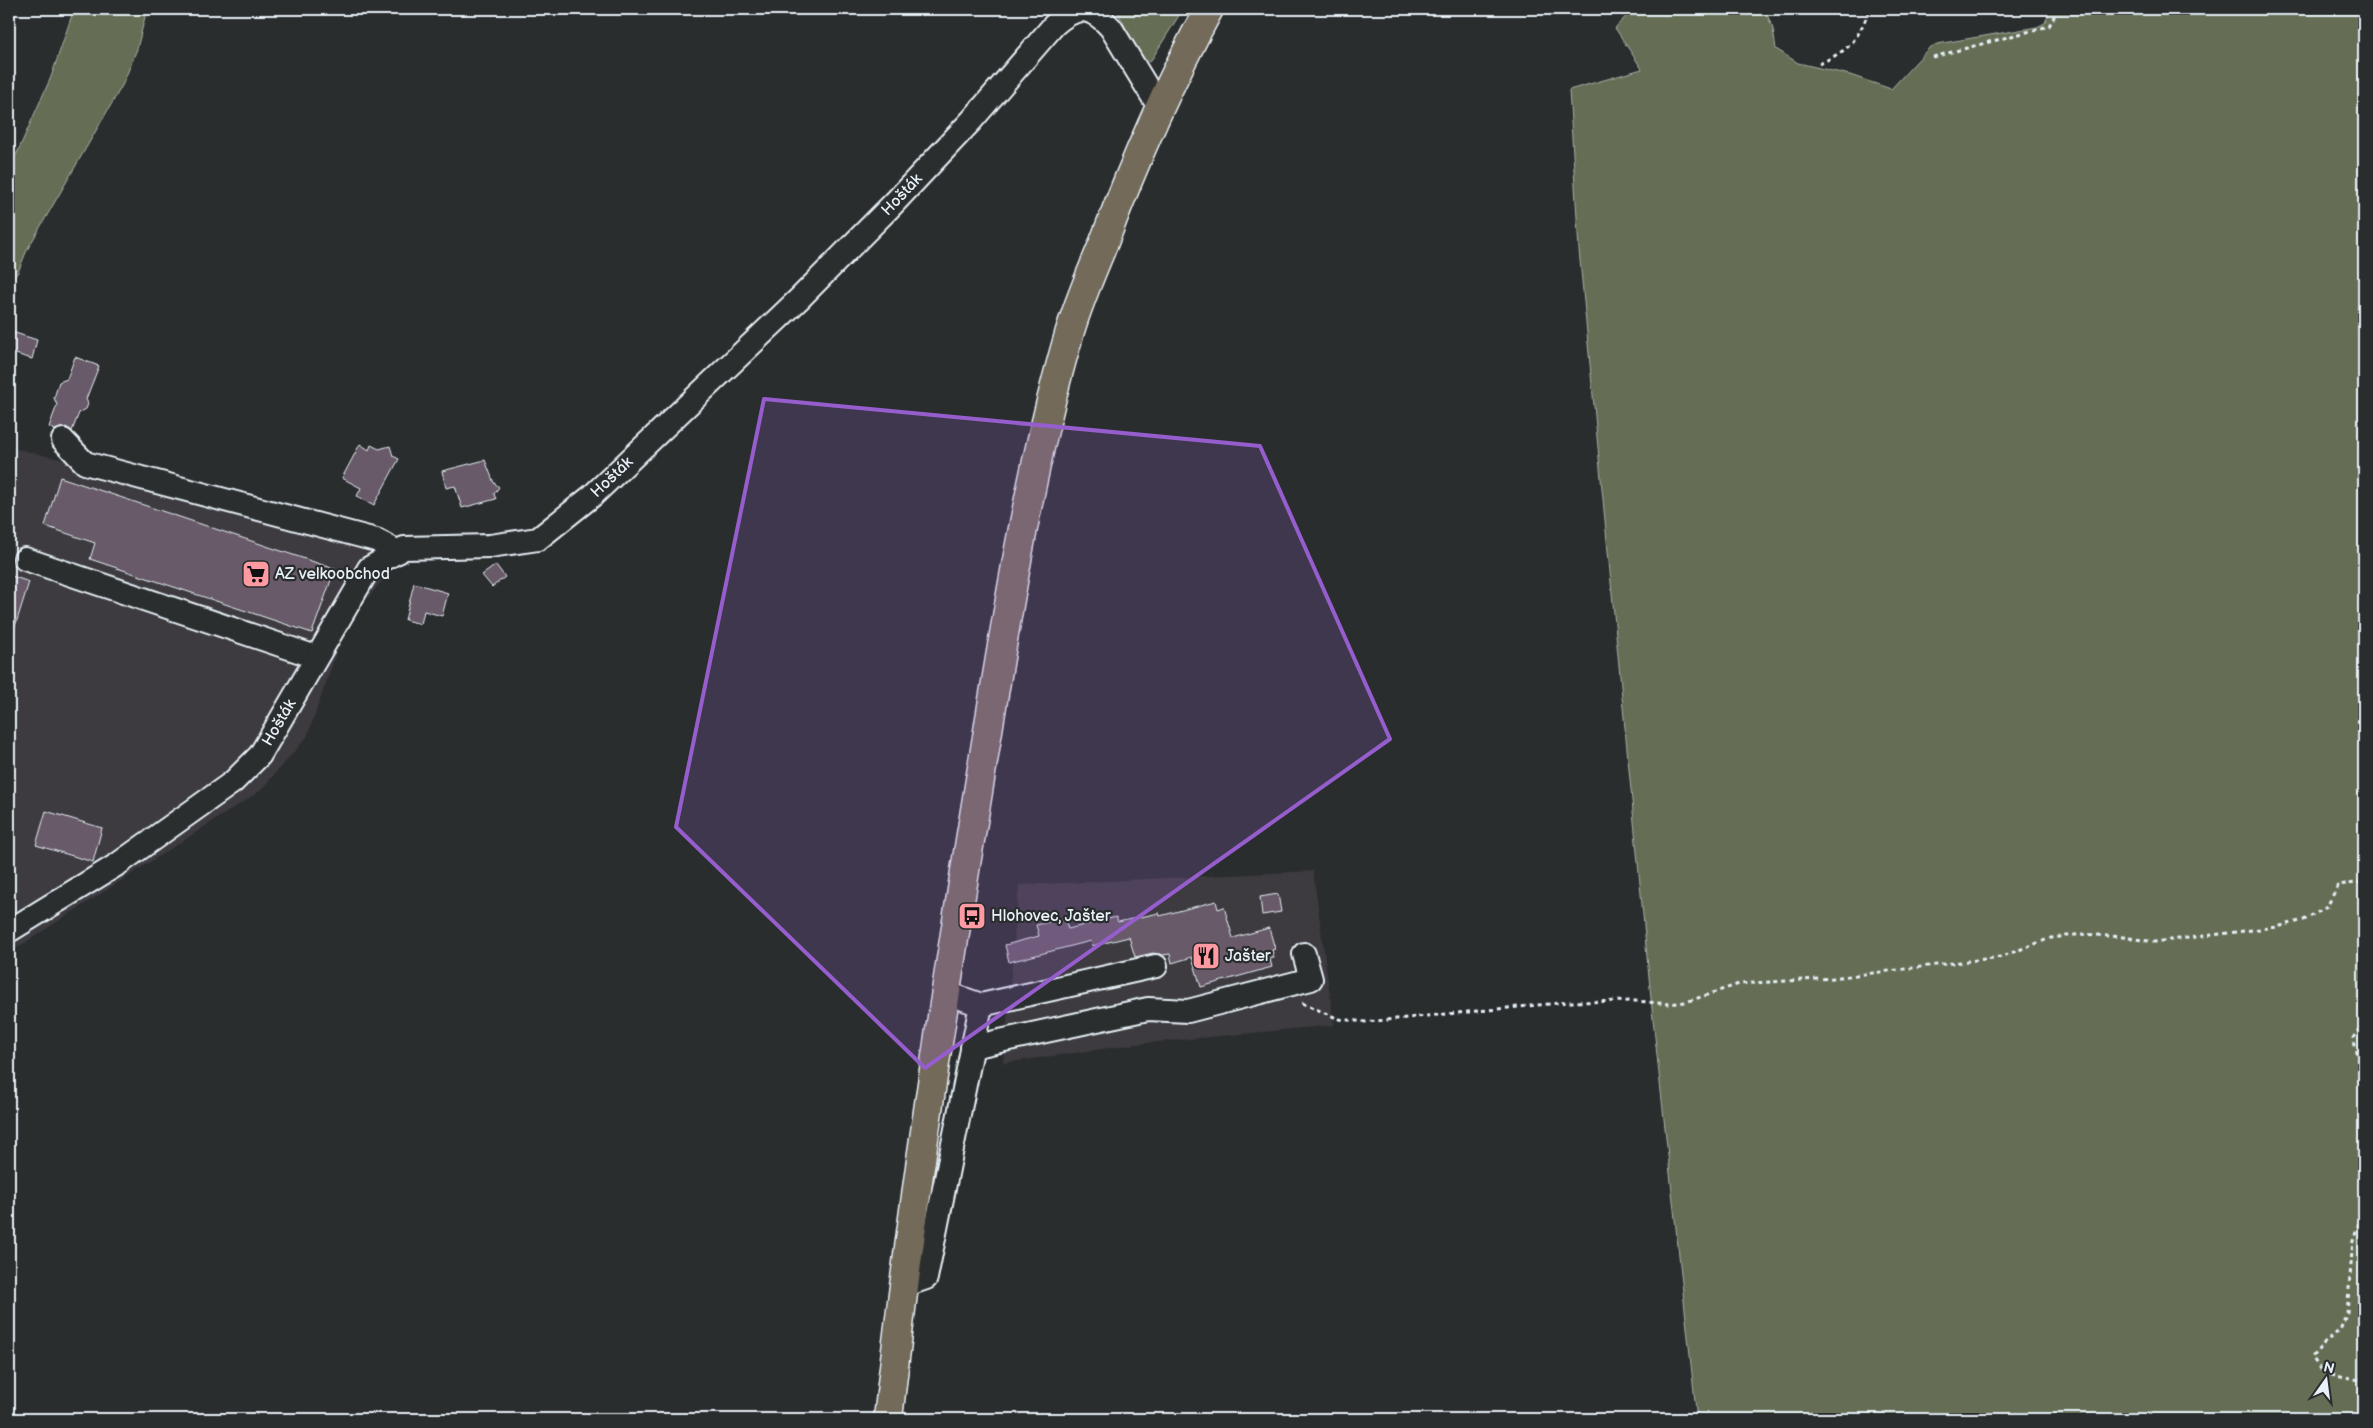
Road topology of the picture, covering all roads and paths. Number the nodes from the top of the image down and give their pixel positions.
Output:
1 (1209, 9) edge
2 (1870, 9) edge
3 (2058, 9) edge
4 (1933, 57) dead end
5 (1819, 64) dead end
6 (1159, 108) junction
7 (63, 440) dead end
8 (398, 552) junction
9 (25, 559) dead end
10 (316, 657) junction
11 (2364, 882) edge
12 (9, 931) edge
13 (1304, 954) dead end
14 (1156, 966) dead end
15 (1270, 990) junction
16 (944, 992) junction
17 (981, 1005) junction
18 (2364, 1022) edge
19 (972, 1047) junction
20 (2364, 1077) edge
21 (2364, 1208) edge
22 (903, 1286) junction
23 (2364, 1381) edge
24 (888, 1419) edge

1 - 6 main road
2 - 5 path
3 - 4 path
6 - 8 lane, Hošták
6 - 16 main road
7 - 8 lane
8 - 10 lane, Hošták
9 - 10 lane
10 - 12 lane, Hošták
11 - 15 path
13 - 15 lane
14 - 17 lane
15 - 19 lane
16 - 17 lane
16 - 22 main road
17 - 19 lane
18 - 20 path
19 - 22 lane
21 - 23 path
22 - 24 main road

